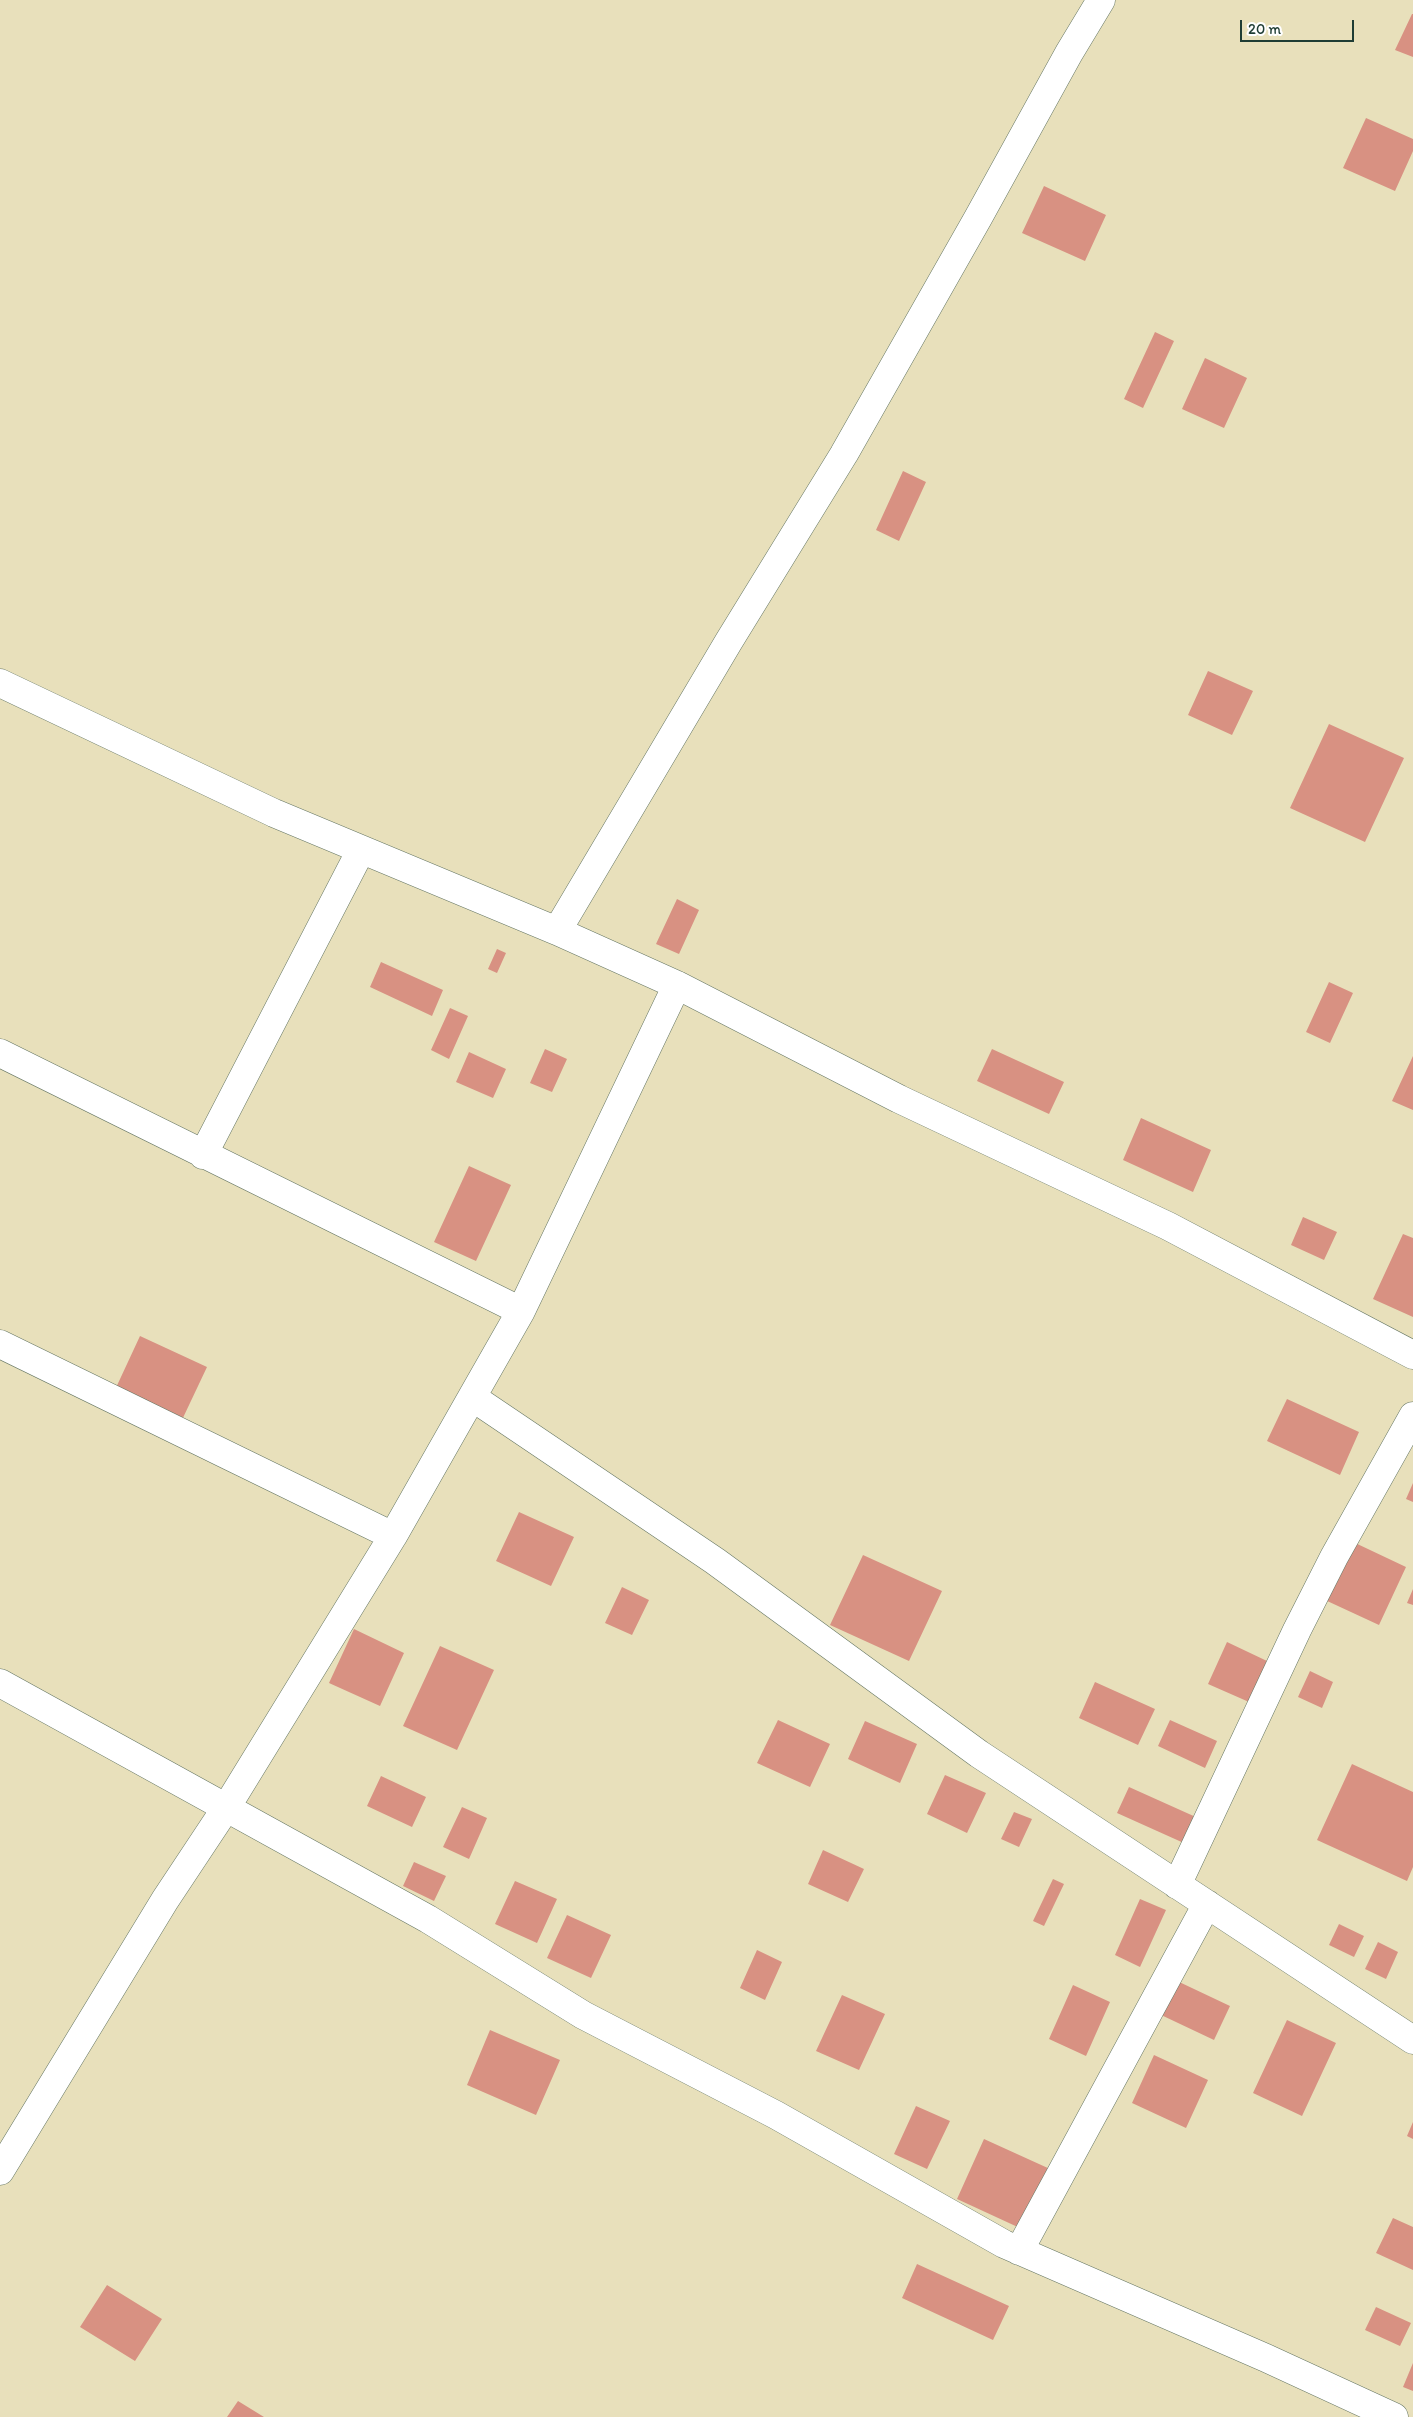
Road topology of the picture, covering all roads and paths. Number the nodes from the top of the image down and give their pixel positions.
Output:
1 (1101, 0) edge
2 (0, 683) edge
3 (361, 850) junction
4 (557, 931) junction
5 (677, 985) junction
6 (0, 1052) edge
7 (203, 1155) junction
8 (521, 1311) junction
9 (0, 1344) edge
10 (1413, 1356) edge
11 (472, 1397) junction
12 (1413, 1416) edge
13 (393, 1536) junction
14 (0, 1682) edge
15 (226, 1808) junction
16 (1177, 1885) junction
17 (1207, 1904) junction
18 (1413, 2040) edge
19 (0, 2171) edge
20 (1019, 2251) junction
21 (1394, 2417) edge

1 - 4 street
2 - 3 street
3 - 4 street
3 - 7 street
4 - 5 street
5 - 8 street
5 - 10 street
6 - 7 street
7 - 8 street
8 - 11 street
9 - 13 street
11 - 13 street
11 - 16 street
12 - 16 street
13 - 15 street
14 - 15 street
15 - 19 street
15 - 20 street
16 - 17 street
17 - 18 street
17 - 20 street
20 - 21 street

